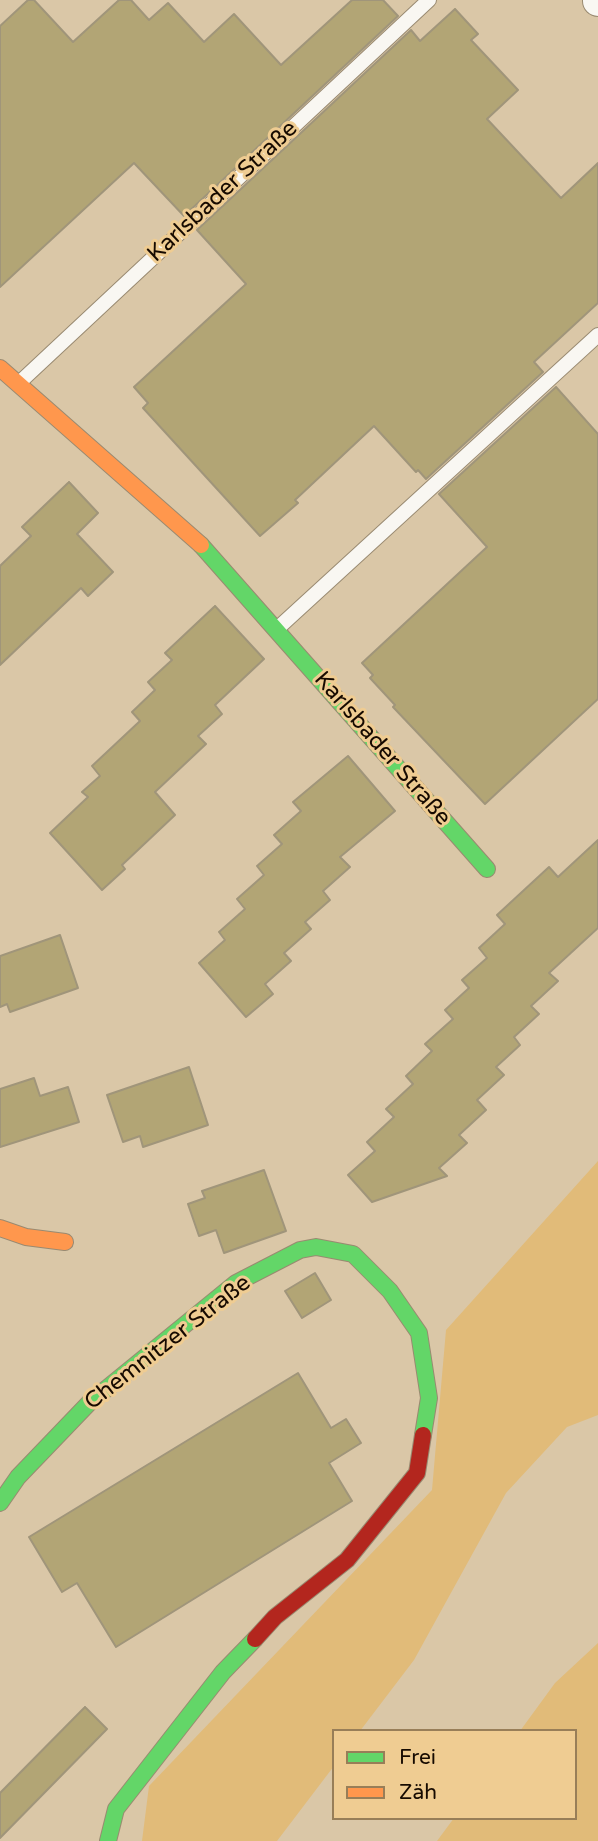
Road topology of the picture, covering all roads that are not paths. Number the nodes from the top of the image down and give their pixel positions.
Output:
1 (429, 0) edge
2 (598, 335) edge
3 (0, 368) edge
4 (18, 384) junction
5 (277, 629) junction
6 (487, 869) dead end
7 (0, 1228) edge
8 (65, 1242) dead end
9 (0, 1503) edge
10 (108, 1841) edge

1 - 4 lane, Karlsbader Straße
2 - 5 lane
3 - 4 street, Karlsbader Straße
4 - 5 street, Karlsbader Straße
5 - 6 street, Karlsbader Straße
7 - 8 street
9 - 10 street, Chemnitzer Straße

